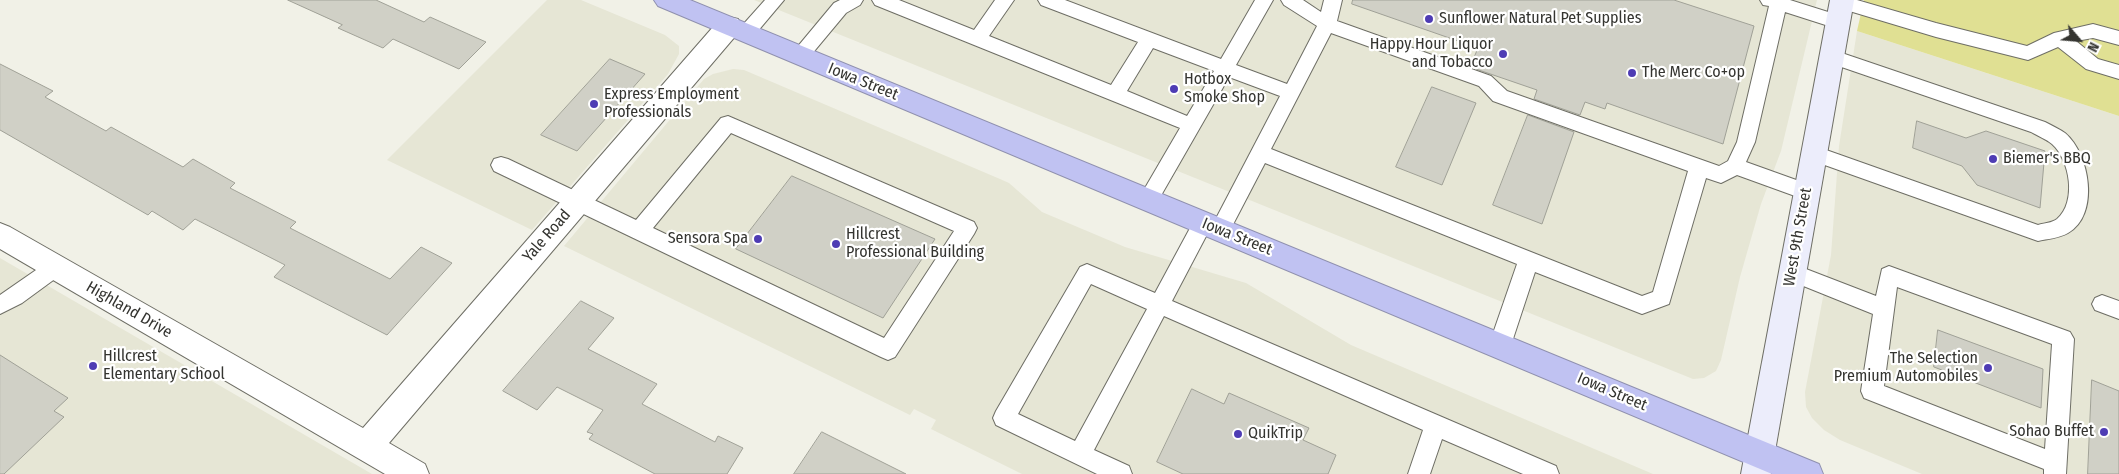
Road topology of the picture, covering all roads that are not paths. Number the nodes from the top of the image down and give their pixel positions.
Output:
1 (666, 0) edge
2 (775, 0) edge
3 (854, 0) edge
4 (881, 0) edge
5 (1005, 0) edge
6 (1047, 0) edge
7 (1264, 0) edge
8 (1290, 0) edge
9 (1333, 0) edge
10 (1776, 1) edge
11 (1841, 8) edge
12 (1327, 24) junction
13 (737, 30) junction
14 (2060, 38) junction
15 (2119, 38) edge
16 (977, 39) junction
17 (1149, 39) junction
18 (800, 56) junction
19 (1830, 56) junction
20 (1224, 68) junction
21 (2119, 72) edge
22 (1291, 93) junction
23 (1115, 94) junction
24 (1191, 125) junction
25 (1260, 153) junction
26 (1812, 153) junction
27 (501, 165) dead end
28 (1735, 166) junction
29 (1699, 168) junction
30 (1806, 192) junction
31 (1148, 200) junction
32 (578, 201) junction
33 (1211, 226) junction
34 (640, 231) junction
35 (0, 235) edge
36 (1529, 260) junction
37 (56, 267) junction
38 (1793, 273) junction
39 (1160, 304) junction
40 (0, 305) edge
41 (1884, 309) junction
42 (1500, 345) junction
43 (1436, 425) junction
44 (366, 446) junction
45 (1080, 454) junction
46 (1757, 464) edge
47 (2055, 469) edge
48 (414, 474) edge
49 (1122, 474) edge
50 (1418, 474) edge
51 (1548, 474) edge
52 (1808, 474) edge

1 - 13 highway, Iowa Street
2 - 13 lane
3 - 18 lane
4 - 16 lane
5 - 16 lane
6 - 17 lane
7 - 20 lane
8 - 12 lane
9 - 12 lane
10 - 11 lane
10 - 28 lane
11 - 14 lane
11 - 19 street, West 9th Street
12 - 22 lane
12 - 29 lane
13 - 18 highway, Iowa Street
13 - 32 street, Yale Road
14 - 15 lane
14 - 21 lane
16 - 23 lane
17 - 20 lane
17 - 23 lane
18 - 31 highway, Iowa Street
19 - 26 street, West 9th Street
19 - 26 lane
20 - 22 lane
20 - 24 lane
22 - 25 lane
23 - 24 lane
24 - 31 lane
25 - 33 lane
25 - 36 lane
26 - 30 street, West 9th Street
27 - 32 lane
28 - 29 lane
28 - 30 lane
29 - 36 lane
30 - 38 street, West 9th Street
31 - 33 highway, Iowa Street
32 - 34 lane
32 - 44 street, Yale Road
33 - 39 lane
33 - 42 highway, Iowa Street
34 - 34 lane
35 - 37 street, Highland Drive
36 - 42 lane
37 - 40 lane
37 - 44 street, Highland Drive
38 - 41 lane
38 - 46 street, West 9th Street
39 - 43 lane
39 - 45 lane
39 - 45 lane
41 - 47 lane
41 - 47 lane
42 - 46 highway, Iowa Street
43 - 50 lane
43 - 51 lane
44 - 48 street, Highland Drive
45 - 49 lane
46 - 52 highway, Iowa Street

